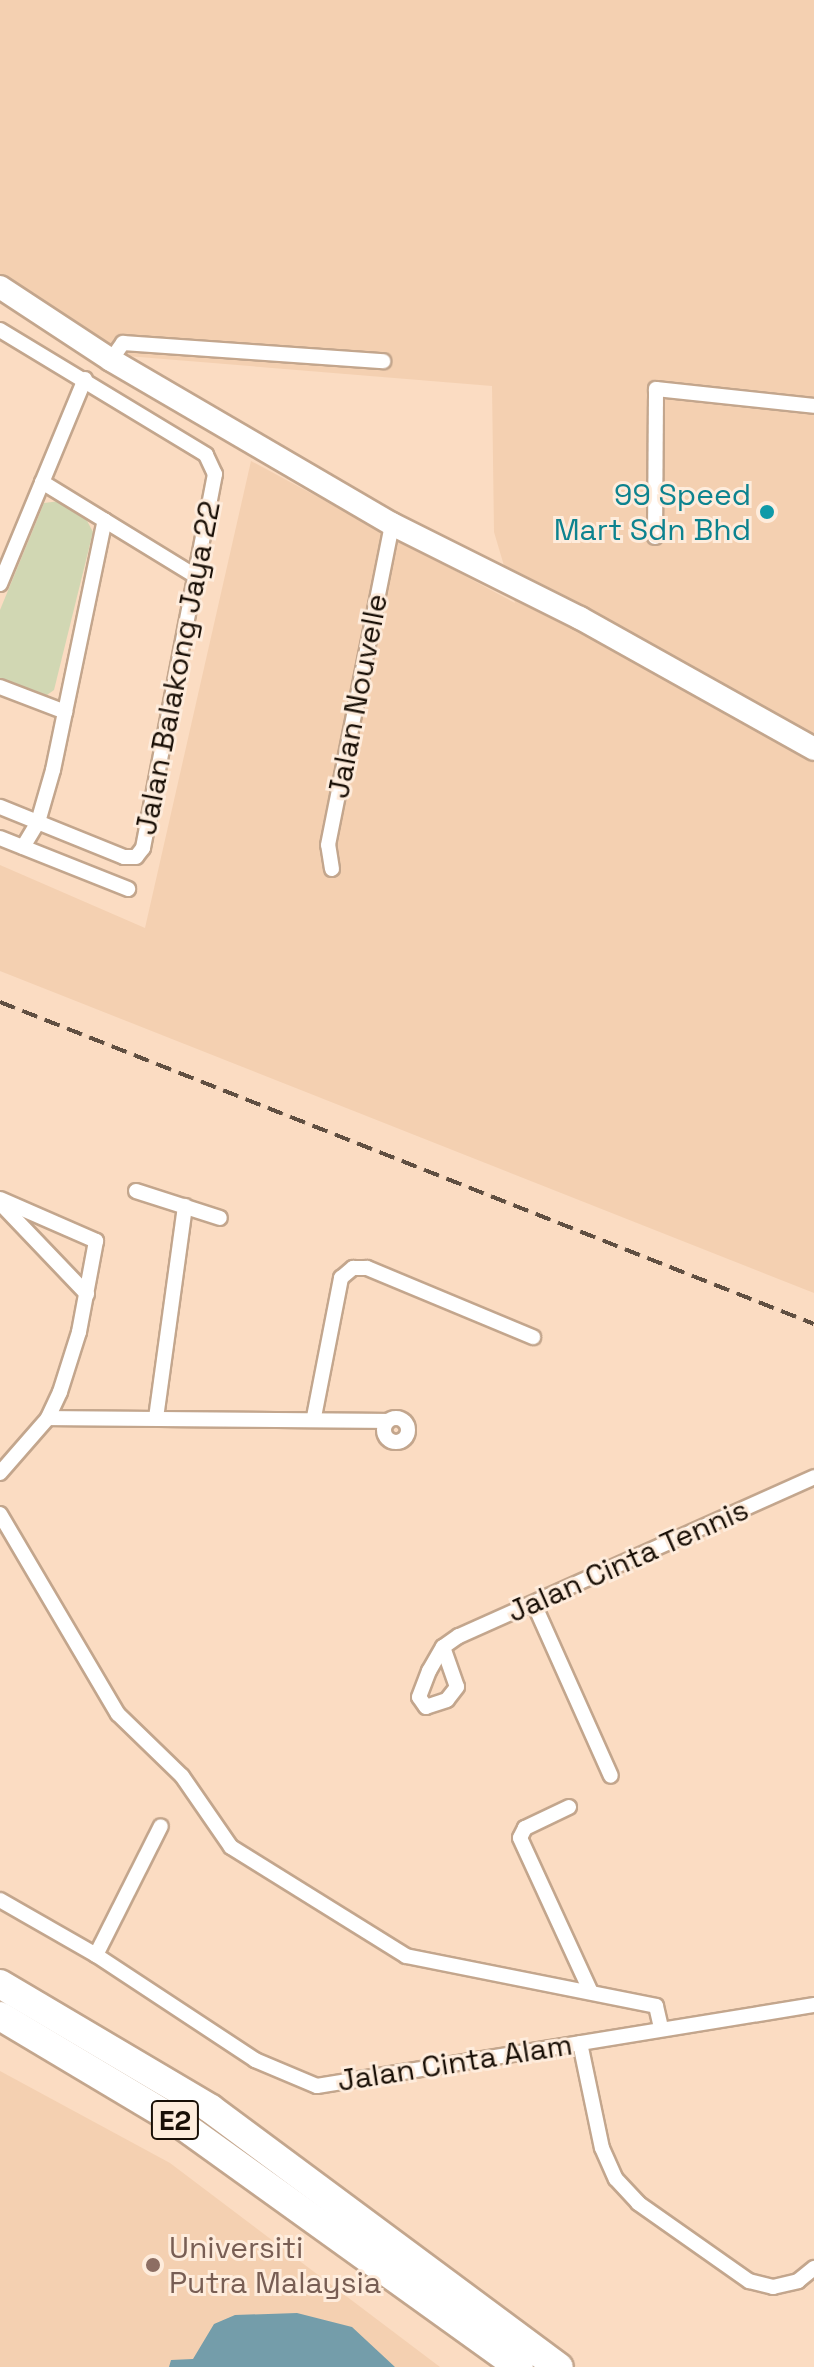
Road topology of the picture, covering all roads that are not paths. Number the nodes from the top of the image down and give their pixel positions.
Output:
1 (0, 287) edge
2 (0, 330) edge
3 (111, 360) junction
4 (383, 361) dead end
5 (85, 379) junction
6 (814, 406) edge
7 (42, 482) junction
8 (105, 520) junction
9 (392, 524) junction
10 (655, 537) dead end
11 (197, 577) junction
12 (0, 584) edge
13 (0, 687) edge
14 (65, 712) junction
15 (814, 749) edge
16 (0, 807) edge
17 (38, 822) junction
18 (0, 838) edge
19 (23, 847) junction
20 (332, 869) dead end
21 (128, 889) dead end
22 (136, 1191) dead end
23 (0, 1201) edge
24 (185, 1206) junction
25 (220, 1218) dead end
26 (87, 1294) junction
27 (533, 1337) dead end
28 (314, 1417) junction
29 (48, 1418) junction
30 (156, 1418) junction
31 (387, 1421) dead end
32 (0, 1473) edge
33 (814, 1477) edge
34 (0, 1514) edge
35 (534, 1604) junction
36 (443, 1647) dead end
37 (611, 1776) dead end
38 (569, 1807) dead end
39 (161, 1826) dead end
40 (0, 1900) edge
41 (96, 1955) junction
42 (0, 1984) edge
43 (590, 1990) junction
44 (814, 2005) edge
45 (0, 2016) edge
46 (661, 2028) junction
47 (580, 2043) junction
48 (814, 2268) edge
49 (519, 2367) edge
50 (559, 2367) edge

1 - 3 street
2 - 5 street
3 - 4 street
3 - 9 street
5 - 7 street
5 - 11 street, Jalan Balakong Jaya 22
6 - 10 street
7 - 8 street
7 - 12 street
8 - 11 street
8 - 14 street
9 - 15 street
9 - 20 street, Jalan Nouvelle
11 - 17 street, Jalan Balakong Jaya 22
13 - 14 street
14 - 17 street
16 - 17 street, Jalan Balakong Jaya 22
17 - 19 street
18 - 19 street
19 - 21 street
22 - 24 street
23 - 26 street
23 - 26 street
24 - 25 street
24 - 30 street
26 - 29 street
27 - 28 street
28 - 30 street
28 - 31 street
29 - 30 street
29 - 32 street
33 - 35 street, Jalan Cinta Tennis
34 - 43 street
35 - 36 street, Jalan Cinta Tennis
35 - 37 street
38 - 43 street
39 - 41 street
40 - 41 street, Jalan Cinta Alam
41 - 47 street, Jalan Cinta Alam
42 - 50 highway, E2
43 - 46 street
44 - 46 street, Jalan Cinta Alam
45 - 49 highway, E2
46 - 47 street, Jalan Cinta Alam
47 - 48 street

